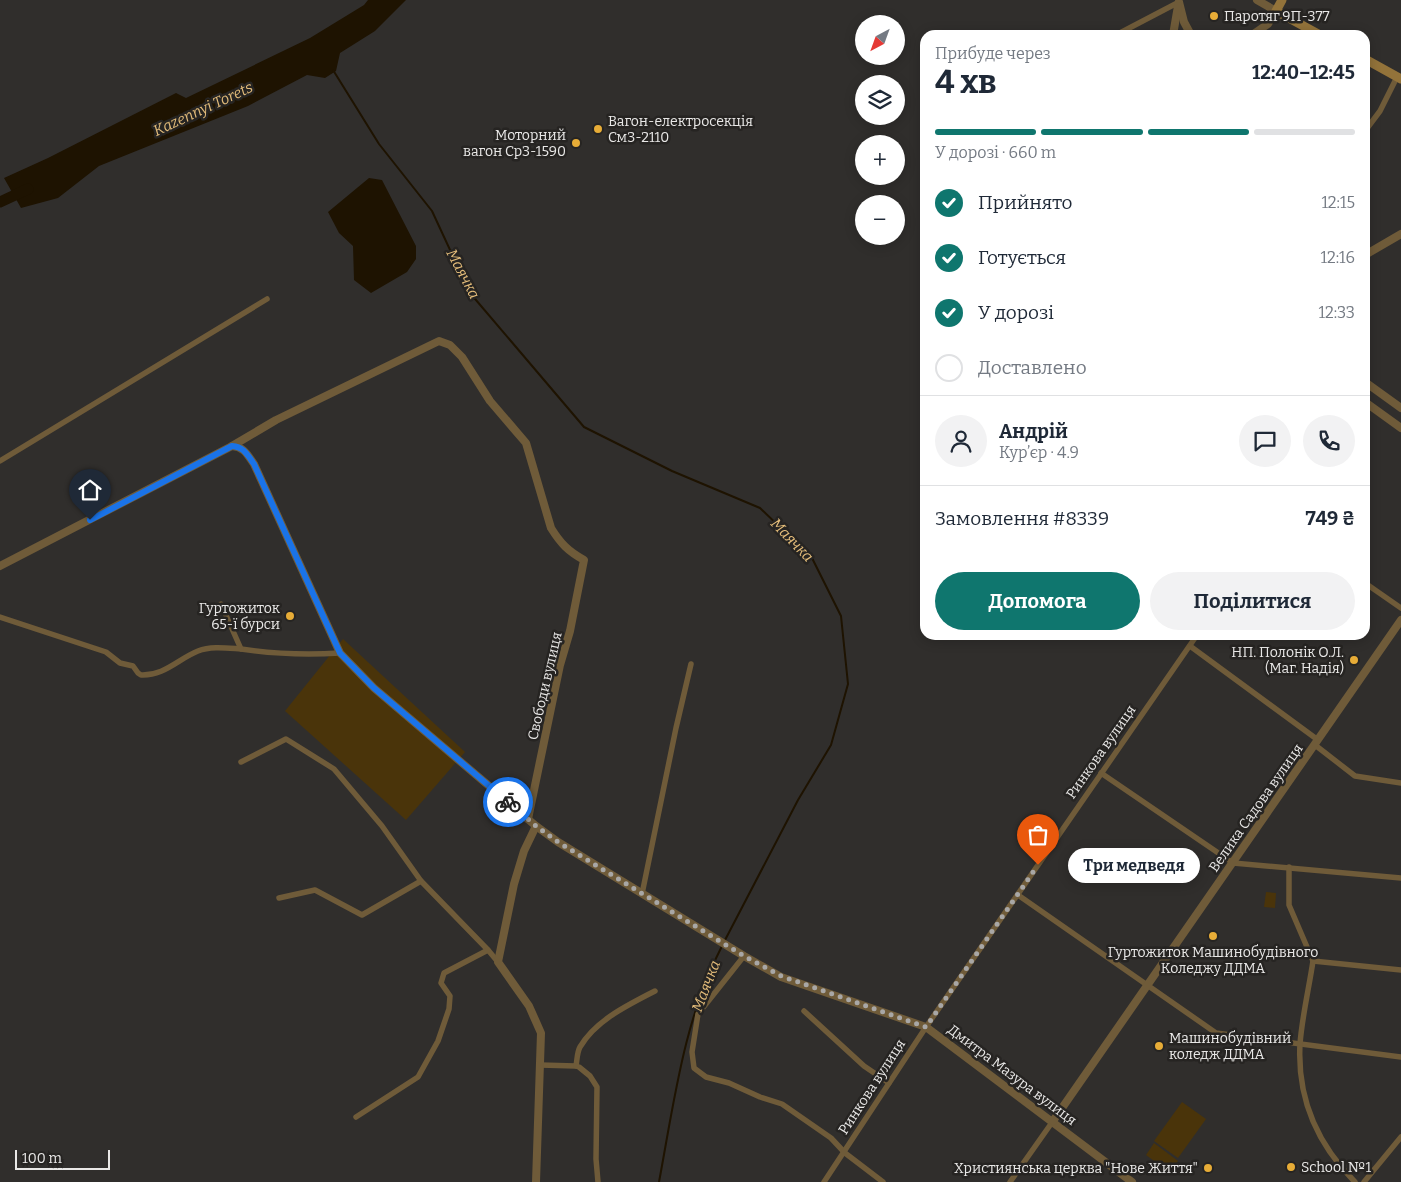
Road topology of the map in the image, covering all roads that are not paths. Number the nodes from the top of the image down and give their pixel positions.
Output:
1 (1257, 0) edge
2 (1282, 0) edge
3 (1181, 1) edge
4 (1276, 11) junction
5 (1126, 30) edge
6 (1174, 30) edge
7 (1188, 30) edge
8 (1259, 30) edge
9 (1311, 30) edge
10 (1370, 62) edge
11 (1399, 78) edge
12 (1370, 124) edge
13 (1399, 237) edge
14 (1370, 252) edge
15 (267, 299) dead end
16 (1370, 389) edge
17 (1370, 406) edge
18 (1401, 409) edge
19 (1393, 422) junction
20 (1401, 428) edge
21 (232, 446) junction
22 (0, 461) edge
23 (0, 566) edge
24 (1370, 586) edge
25 (221, 604) dead end
26 (1401, 608) edge
27 (0, 617) edge
28 (1401, 620) edge
29 (1194, 640) edge
30 (1190, 646) junction
31 (240, 649) junction
32 (340, 653) junction
33 (691, 664) dead end
34 (1317, 743) junction
35 (241, 762) dead end
36 (1101, 773) junction
37 (1401, 783) edge
38 (528, 819) junction
39 (536, 826) junction
40 (1233, 863) junction
41 (1290, 867) junction
42 (1401, 878) edge
43 (421, 881) junction
44 (642, 894) junction
45 (1018, 895) junction
46 (279, 898) dead end
47 (488, 950) junction
48 (741, 954) junction
49 (1313, 961) junction
50 (498, 962) junction
51 (1401, 970) edge
52 (1148, 985) junction
53 (655, 991) dead end
54 (804, 1011) dead end
55 (926, 1027) junction
56 (1300, 1044) junction
57 (1401, 1057) edge
58 (540, 1065) junction
59 (576, 1066) junction
60 (889, 1083) junction
61 (356, 1117) dead end
62 (1053, 1121) junction
63 (1401, 1137) edge
64 (845, 1153) junction
65 (536, 1182) edge
66 (598, 1182) edge
67 (824, 1182) edge
68 (883, 1182) edge
69 (1010, 1182) edge
70 (1132, 1182) edge
71 (1355, 1182) edge
72 (1364, 1182) edge

1 - 4 street
2 - 4 main road
3 - 5 street
3 - 6 street
3 - 7 street
4 - 8 street
4 - 9 main road
10 - 11 main road
11 - 12 street
13 - 14 street
15 - 22 street
16 - 18 street
17 - 19 street
18 - 19 street
19 - 20 street
21 - 23 street
21 - 32 street, Дмитра Мазура вулиця
21 - 38 street, Свободи вулиця
24 - 26 street
25 - 31 street
27 - 31 street
28 - 34 street, Велика Садова вулиця
29 - 30 street, Ринкова вулиця
30 - 34 street
30 - 36 street, Ринкова вулиця
31 - 32 street
32 - 38 street, Дмитра Мазура вулиця
33 - 44 street
34 - 37 street
34 - 40 street, Велика Садова вулиця
35 - 43 street
36 - 40 street
36 - 45 street, Ринкова вулиця
38 - 39 street, Дмитра Мазура вулиця
39 - 44 street, Дмитра Мазура вулиця
39 - 50 street
40 - 41 street
40 - 52 street, Велика Садова вулиця
41 - 42 street
41 - 49 street
43 - 46 street
43 - 47 street
44 - 48 street, Дмитра Мазура вулиця
45 - 52 street
45 - 55 street, Ринкова вулиця
47 - 50 street
47 - 61 street
48 - 55 street, Дмитра Мазура вулиця
48 - 64 street
49 - 51 street
49 - 56 street
50 - 58 street
52 - 56 street
52 - 62 street, Велика Садова вулиця
53 - 59 street
54 - 60 street
55 - 60 street, Ринкова вулиця
55 - 62 street, Дмитра Мазура вулиця
56 - 57 street
56 - 71 street
58 - 59 street
58 - 65 street
59 - 66 street
60 - 64 street, Ринкова вулиця
62 - 69 street, Велика Садова вулиця
62 - 70 street, Дмитра Мазура вулиця
63 - 72 street
64 - 67 street, Ринкова вулиця
64 - 68 street

